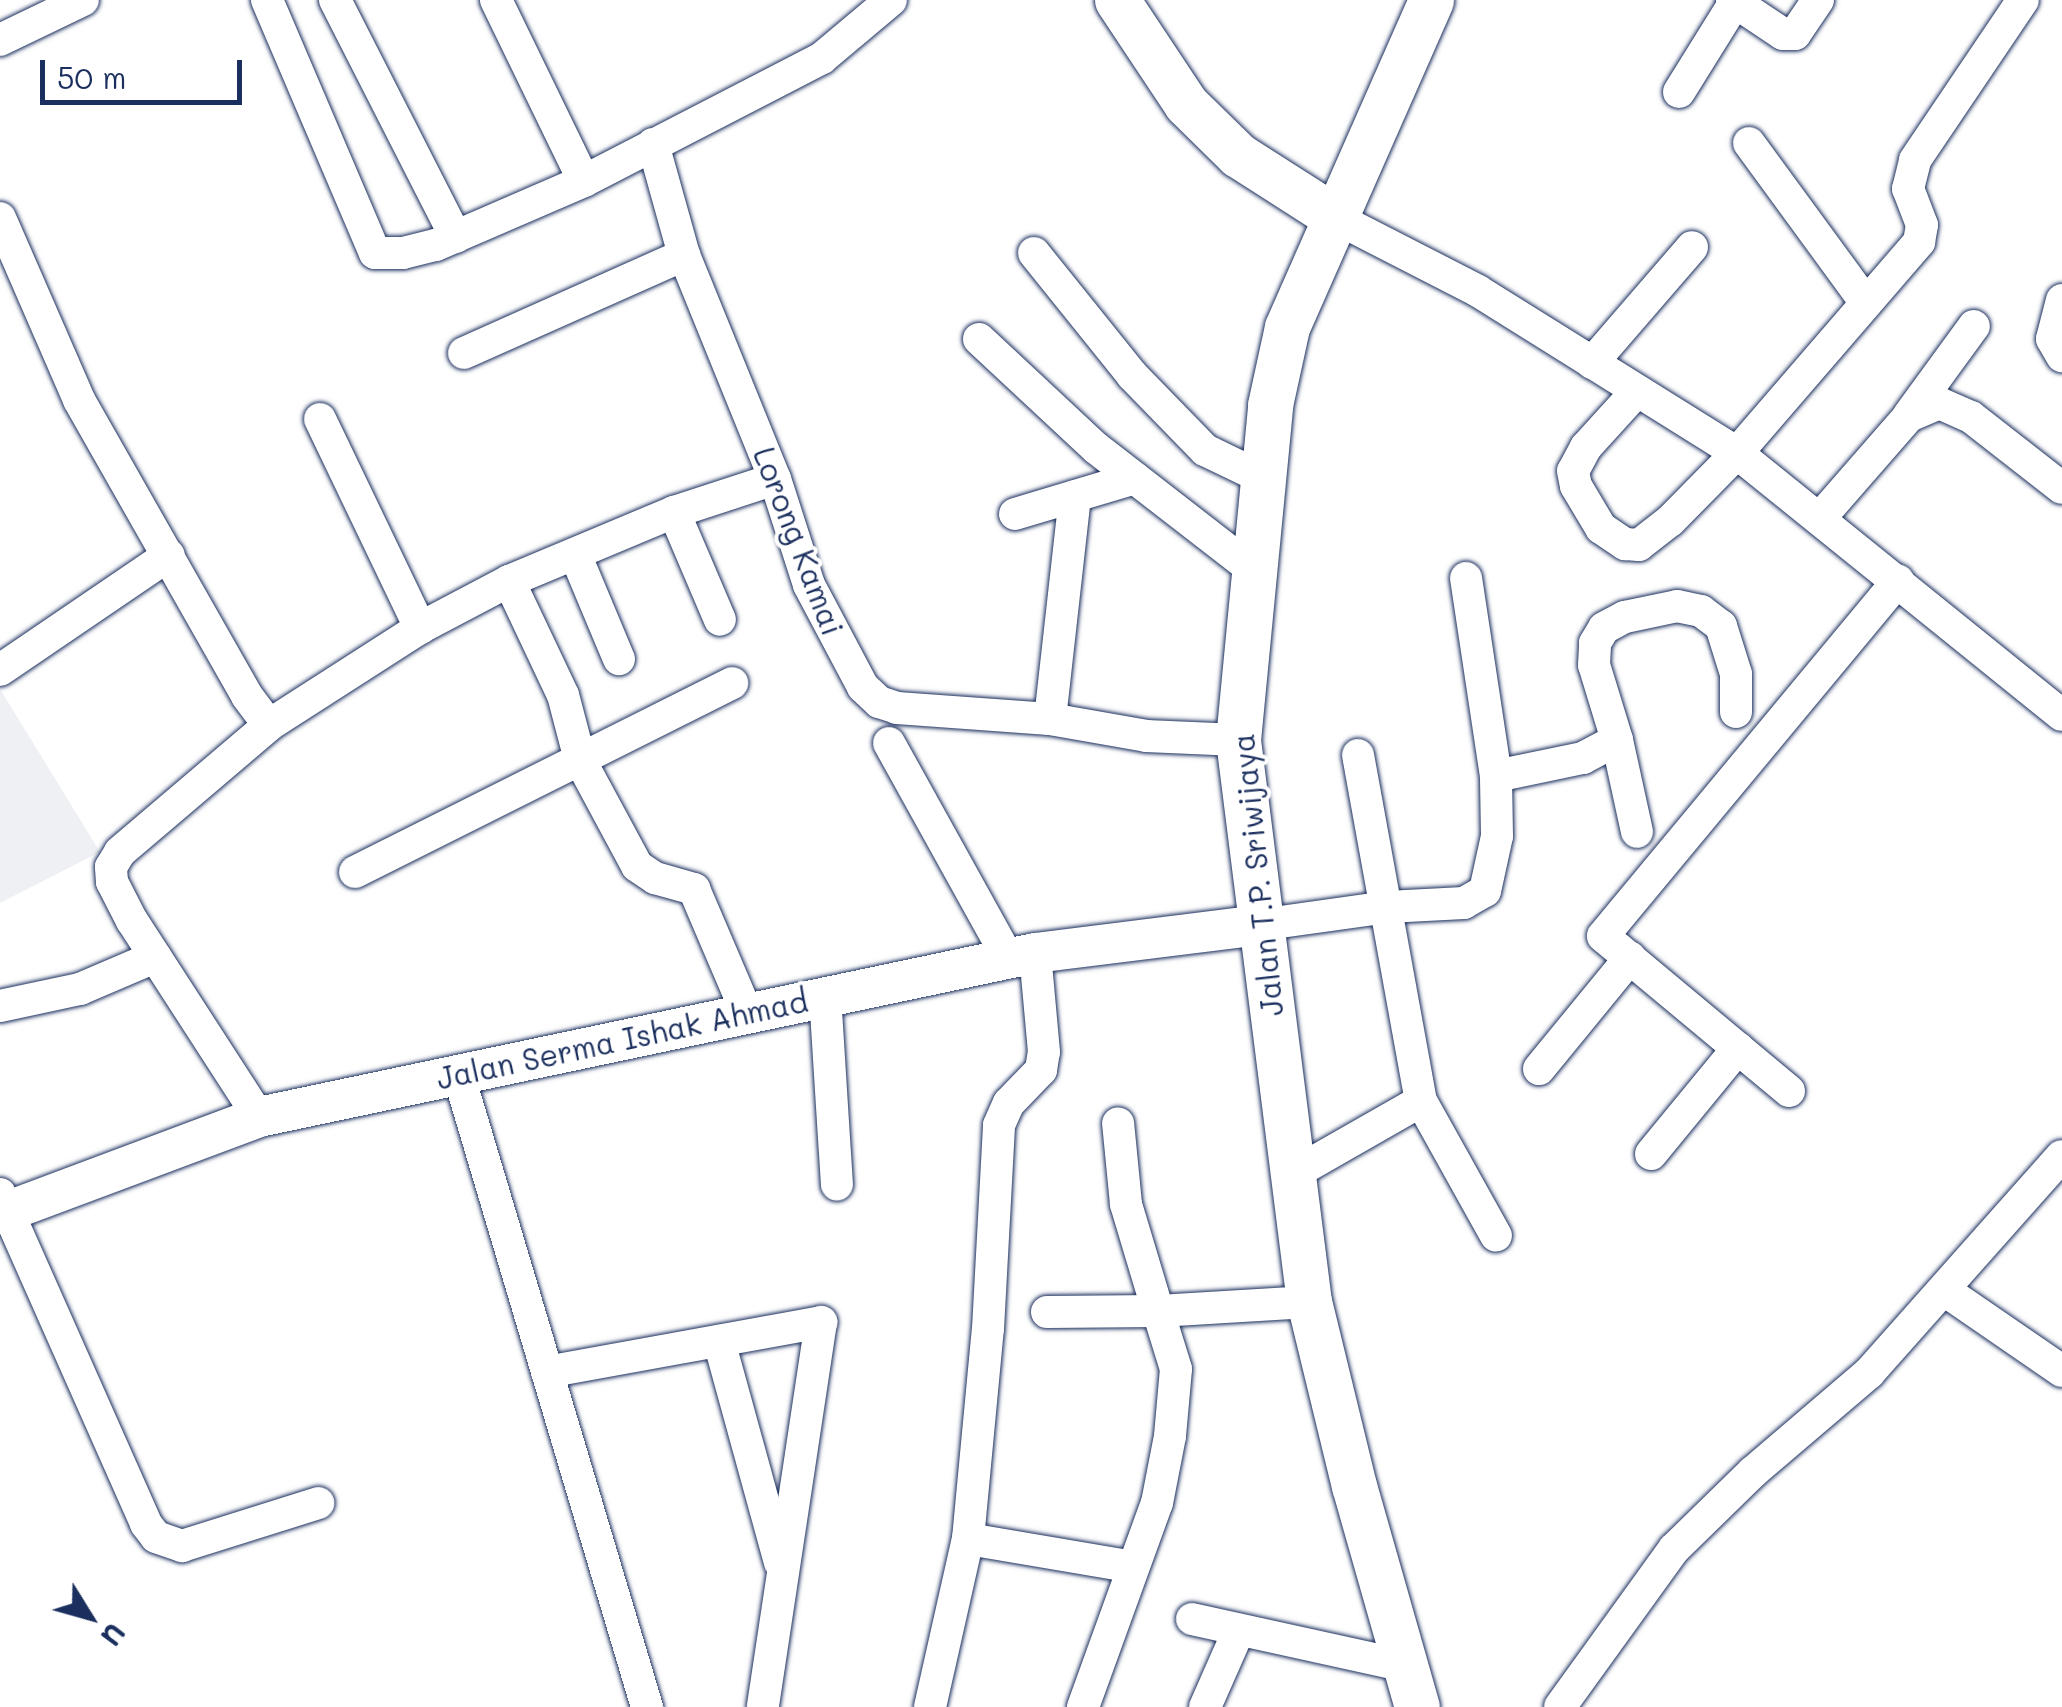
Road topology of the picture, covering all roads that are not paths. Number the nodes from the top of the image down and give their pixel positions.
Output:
1 (84, 0) edge
2 (267, 0) edge
3 (335, 0) edge
4 (496, 0) edge
5 (891, 0) edge
6 (1117, 0) edge
7 (1431, 0) edge
8 (1818, 0) edge
9 (2023, 0) edge
10 (1734, 1) edge
11 (0, 40) edge
12 (1679, 92) dead end
13 (1749, 143) dead end
14 (653, 144) junction
15 (584, 181) junction
16 (0, 218) edge
17 (1338, 218) junction
18 (456, 237) junction
19 (1692, 246) dead end
20 (1034, 252) dead end
21 (684, 255) junction
22 (2062, 300) edge
23 (1866, 303) junction
24 (1974, 326) dead end
25 (979, 339) dead end
26 (464, 353) dead end
27 (2062, 356) edge
28 (1592, 363) junction
29 (1637, 391) junction
30 (1908, 416) junction
31 (320, 419) dead end
32 (1737, 452) junction
33 (1135, 478) junction
34 (1265, 478) junction
35 (775, 479) junction
36 (2062, 488) edge
37 (1074, 496) junction
38 (674, 512) junction
39 (1015, 514) dead end
40 (1820, 518) junction
41 (575, 554) junction
42 (169, 555) junction
43 (1253, 570) junction
44 (1466, 578) dead end
45 (509, 581) junction
46 (1898, 582) junction
47 (720, 620) dead end
48 (420, 628) junction
49 (618, 660) dead end
50 (0, 670) edge
51 (732, 683) dead end
52 (2057, 702) edge
53 (1736, 712) dead end
54 (1050, 720) junction
55 (269, 726) junction
56 (1238, 740) junction
57 (1617, 740) junction
58 (889, 743) dead end
59 (1358, 755) dead end
60 (580, 760) junction
61 (1496, 776) junction
62 (1637, 832) dead end
63 (354, 872) dead end
64 (1387, 907) junction
65 (1258, 925) junction
66 (1021, 955) junction
67 (155, 957) junction
68 (1630, 958) junction
69 (825, 995) junction
70 (0, 1006) edge
71 (746, 1010) junction
72 (1738, 1048) junction
73 (1538, 1068) dead end
74 (458, 1074) junction
75 (1789, 1091) dead end
76 (1420, 1101) junction
77 (259, 1117) junction
78 (1118, 1123) dead end
79 (1651, 1154) dead end
80 (2062, 1156) edge
81 (1294, 1174) junction
82 (837, 1186) dead end
83 (1, 1207) edge
84 (1496, 1236) dead end
85 (1944, 1290) junction
86 (1309, 1302) junction
87 (1158, 1311) junction
88 (1047, 1312) dead end
89 (719, 1341) junction
90 (2062, 1371) edge
91 (547, 1372) junction
92 (318, 1503) dead end
93 (968, 1539) junction
94 (1133, 1567) junction
95 (783, 1574) junction
96 (1192, 1619) dead end
97 (1239, 1630) junction
98 (1402, 1665) junction
99 (647, 1707) edge
100 (763, 1707) edge
101 (930, 1707) edge
102 (1083, 1707) edge
103 (1205, 1707) edge
104 (1416, 1707) edge
105 (1560, 1707) edge

1 - 11 street
2 - 18 street
3 - 18 street
4 - 15 street
5 - 14 street
6 - 17 main road
7 - 17 main road, Jalan T.P. Sriwijaya
8 - 10 street
9 - 23 street
10 - 12 street
13 - 23 street
14 - 15 street
14 - 21 street, Lorong Kamai
15 - 18 street
16 - 42 street
17 - 28 street
17 - 34 main road, Jalan T.P. Sriwijaya
19 - 28 street
20 - 34 street
21 - 26 street
21 - 35 street, Lorong Kamai
22 - 27 street
23 - 32 street
24 - 30 street
25 - 33 street
28 - 29 street
29 - 32 street
29 - 32 street
30 - 36 street
30 - 40 street
31 - 48 street
32 - 40 street
33 - 37 street
33 - 43 street
34 - 43 main road, Jalan T.P. Sriwijaya
35 - 38 street
35 - 54 street, Lorong Kamai
37 - 39 street
37 - 54 street
38 - 41 street
38 - 47 street
40 - 46 street
41 - 45 street
41 - 49 street
42 - 50 street
42 - 55 street
43 - 56 main road, Jalan T.P. Sriwijaya
44 - 61 street
45 - 48 street
45 - 60 street
46 - 52 street
46 - 68 street
48 - 55 street
51 - 60 street
53 - 57 street
54 - 56 street, Lorong Kamai
55 - 67 street
56 - 65 main road, Jalan T.P. Sriwijaya
57 - 61 street
57 - 62 street
58 - 66 street
59 - 64 street
60 - 63 street
60 - 71 street
61 - 64 street
64 - 65 street
64 - 76 street
65 - 66 street, Jalan Serma Ishak Ahmad
65 - 81 main road, Jalan T.P. Sriwijaya
66 - 69 street, Jalan Serma Ishak Ahmad
66 - 93 street
67 - 70 street
67 - 77 street
68 - 72 street
68 - 73 street
69 - 71 street, Jalan Serma Ishak Ahmad
69 - 82 street
71 - 74 street, Jalan Serma Ishak Ahmad
72 - 75 street
72 - 79 street
74 - 77 street, Jalan Serma Ishak Ahmad
74 - 91 street
76 - 81 street
76 - 84 street
77 - 83 street, Jalan Serma Ishak Ahmad
78 - 87 street
80 - 85 street
81 - 86 main road, Jalan T.P. Sriwijaya
83 - 92 street
85 - 90 street
85 - 105 street
86 - 87 street
86 - 98 main road, Jalan T.P. Sriwijaya
87 - 88 street
87 - 94 street
89 - 91 street
89 - 95 street
89 - 95 street
91 - 99 street
93 - 94 street
93 - 101 street
94 - 102 street
95 - 100 street
96 - 97 street
97 - 98 street
97 - 103 street
98 - 104 main road, Jalan T.P. Sriwijaya

